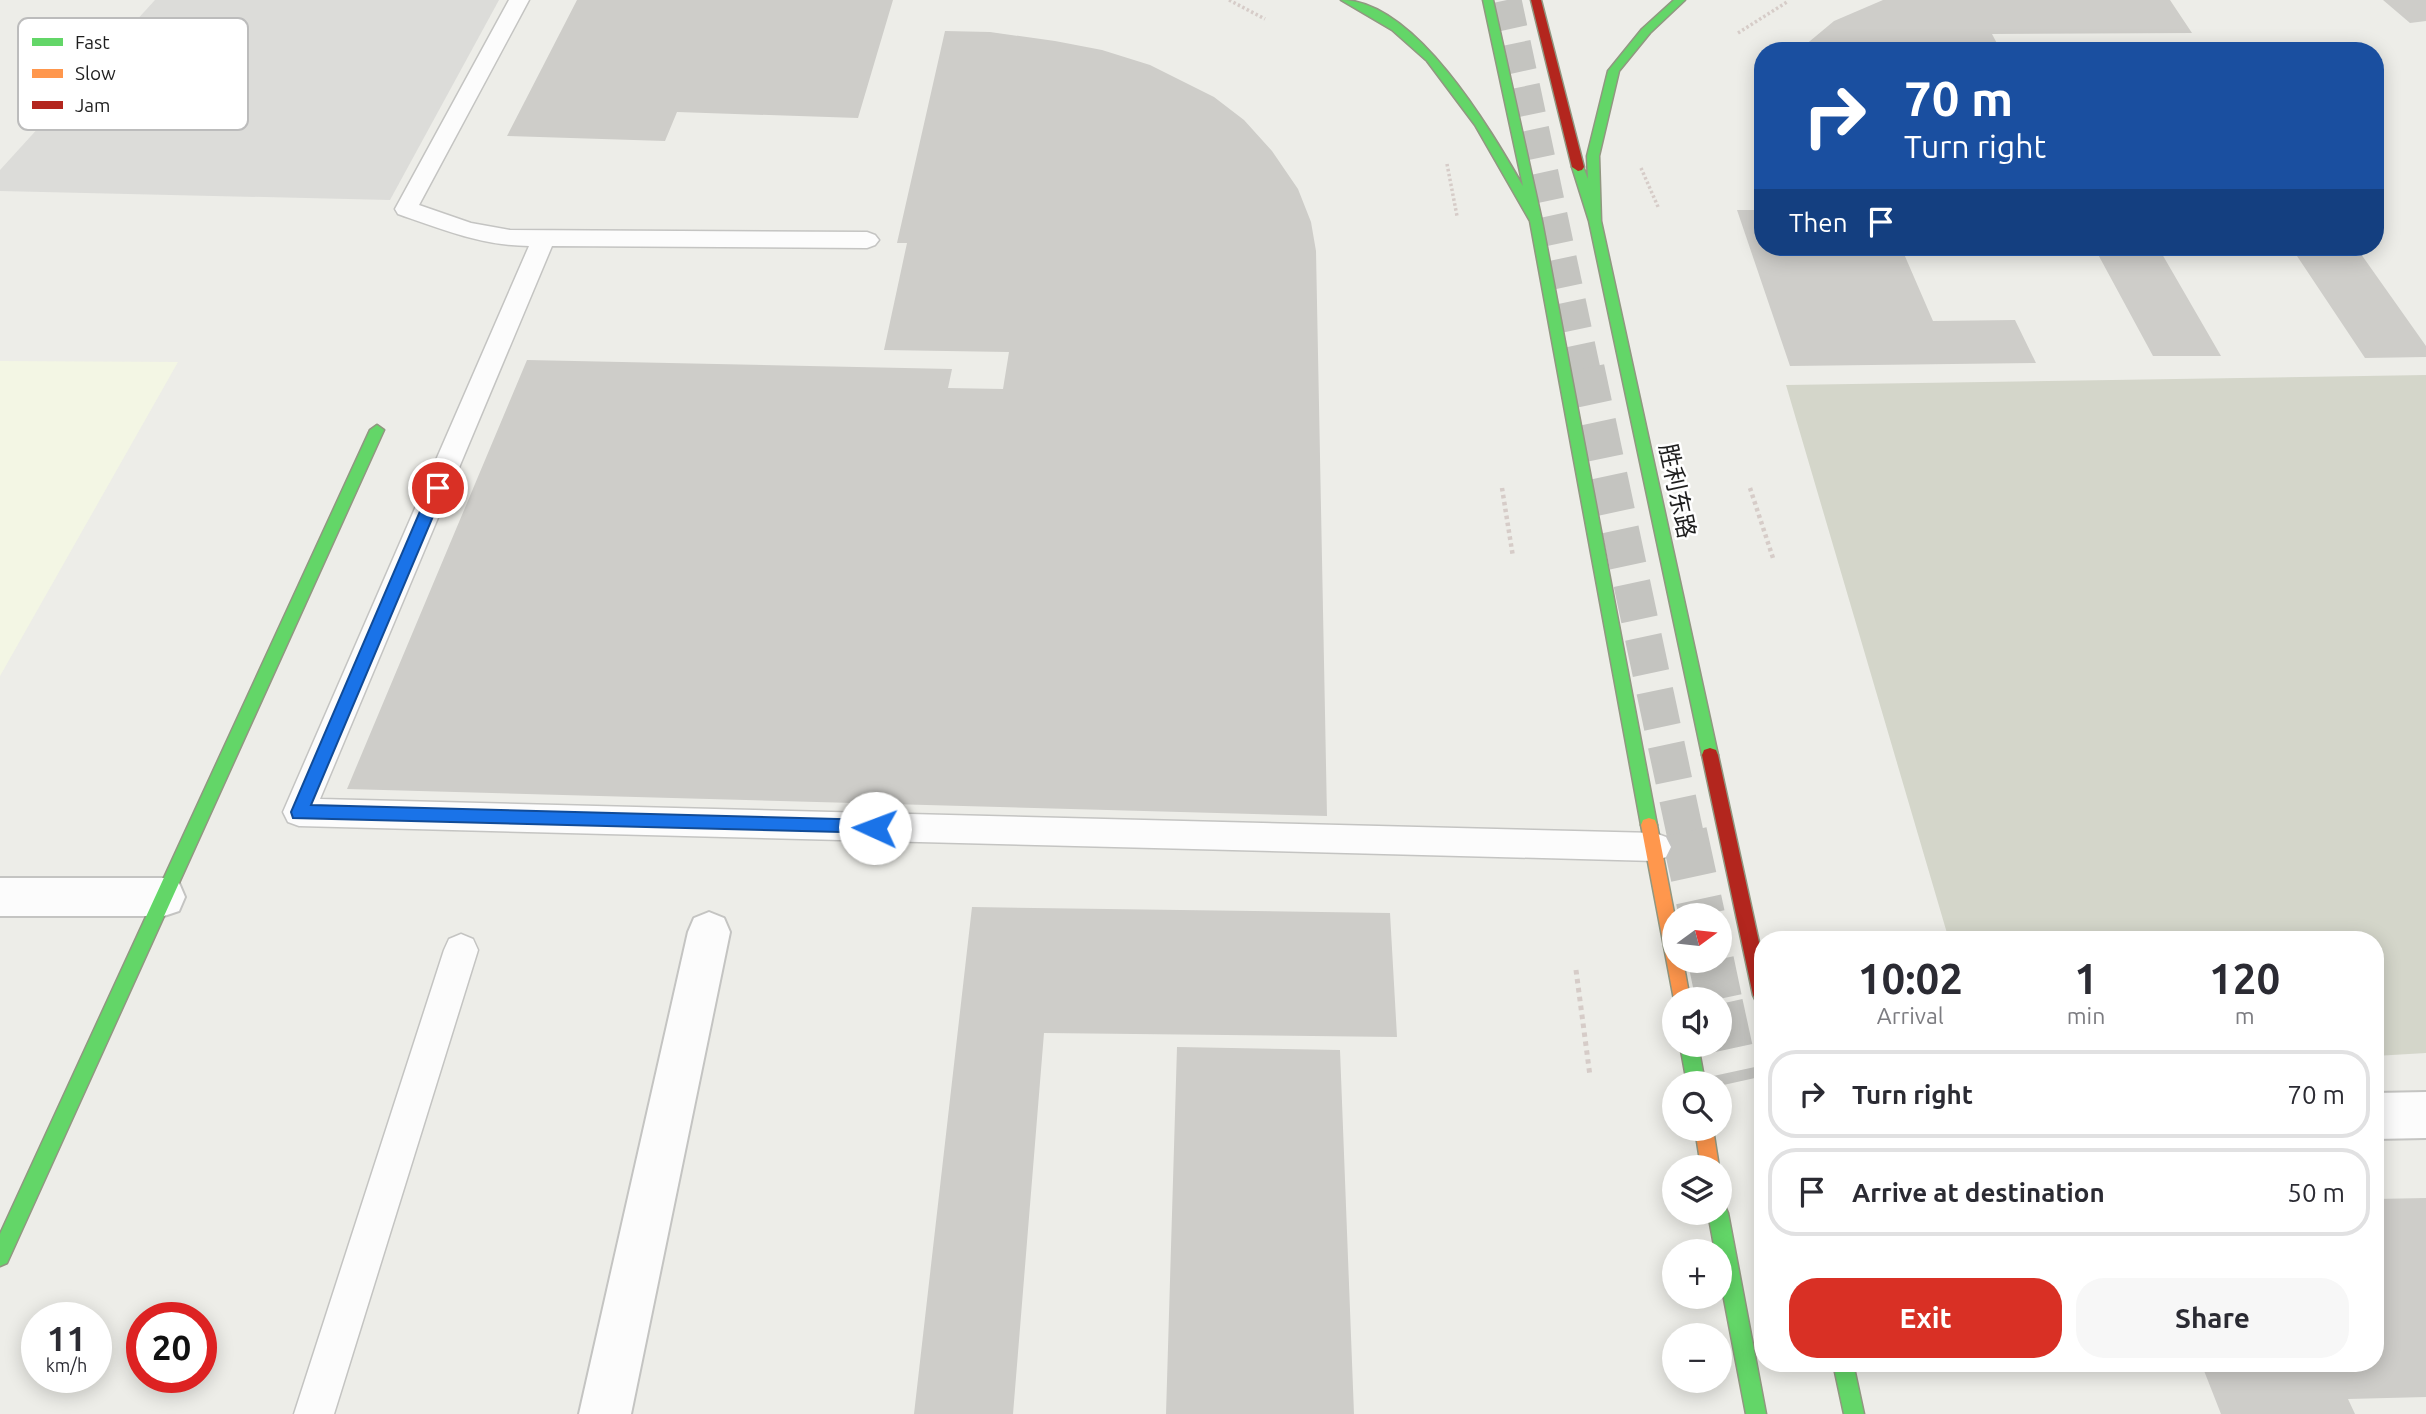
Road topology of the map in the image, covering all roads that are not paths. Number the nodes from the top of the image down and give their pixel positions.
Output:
1 (519, 0) edge
2 (1346, 0) edge
3 (1488, 0) edge
4 (1536, 0) edge
5 (1681, 0) edge
6 (1536, 221) junction
7 (1595, 221) junction
8 (544, 238) junction
9 (867, 240) dead end
10 (377, 430) dead end
11 (1655, 847) junction
12 (0, 897) edge
13 (164, 897) junction
14 (709, 932) dead end
15 (461, 950) dead end
16 (1754, 958) edge
17 (1679, 987) edge
18 (2426, 1115) edge
19 (2384, 1116) edge
20 (1720, 1225) edge
21 (0, 1256) edge
22 (1845, 1372) edge
23 (314, 1414) edge
24 (605, 1414) edge
25 (1756, 1414) edge
26 (1854, 1414) edge

1 - 8 lane
2 - 6 main road
3 - 6 main road
4 - 7 main road, 胜利东路
5 - 7 main road
6 - 11 main road
7 - 16 main road, 胜利东路
8 - 9 lane
8 - 11 lane
10 - 13 main road
11 - 17 main road
12 - 13 street
13 - 21 main road
14 - 24 street
15 - 23 lane
18 - 19 street
20 - 25 main road
22 - 26 main road

